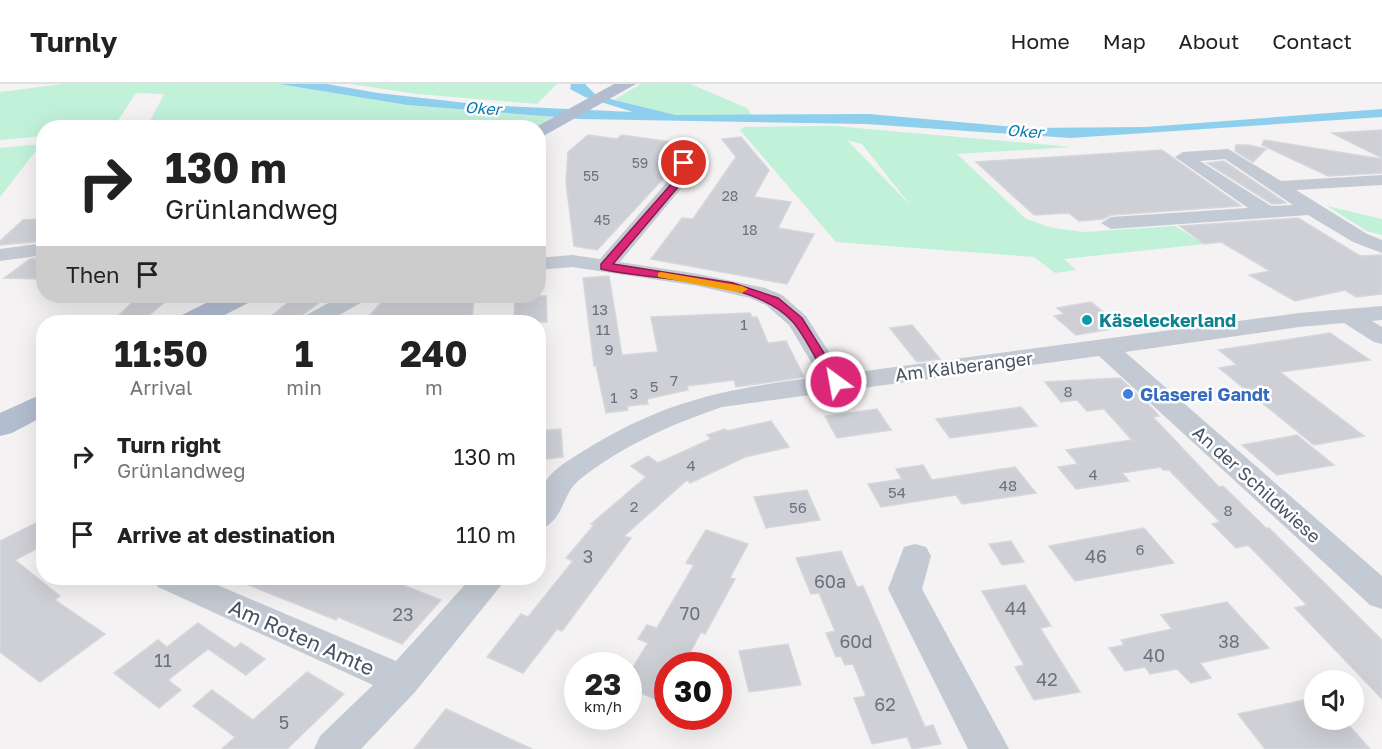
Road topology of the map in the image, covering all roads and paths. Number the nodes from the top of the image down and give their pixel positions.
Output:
1 (627, 84) edge
2 (546, 129) edge
3 (678, 154) dead end
4 (1382, 180) edge
5 (1279, 186) junction
6 (1312, 208) junction
7 (1267, 212) junction
8 (1111, 223) dead end
9 (1382, 247) edge
10 (36, 250) edge
11 (0, 255) edge
12 (546, 255) edge
13 (572, 261) junction
14 (546, 263) edge
15 (605, 266) junction
16 (224, 303) edge
17 (344, 303) edge
18 (1382, 313) edge
19 (202, 315) edge
20 (323, 315) edge
21 (1349, 316) junction
22 (1382, 338) edge
23 (1106, 348) junction
24 (836, 382) junction
25 (36, 407) edge
26 (0, 426) edge
27 (551, 476) edge
28 (546, 510) edge
29 (915, 556) dead end
30 (186, 585) edge
31 (484, 585) edge
32 (1382, 596) edge
33 (402, 681) junction
34 (334, 749) edge
35 (989, 749) edge

1 - 2 main road
3 - 15 street
4 - 5 street
5 - 6 street
5 - 7 street
6 - 7 street
6 - 9 street
7 - 8 street
10 - 11 street
12 - 13 street
13 - 14 street
13 - 15 street
15 - 24 street
16 - 19 main road
17 - 20 street
18 - 21 street, Am Kälberanger
21 - 22 street
21 - 23 street, Am Kälberanger
23 - 24 street, Am Kälberanger
23 - 32 street, An der Schildwiese
24 - 27 street, Am Kälberanger
25 - 26 main road
27 - 28 street
29 - 35 street
30 - 33 street, Am Roten Amte
31 - 33 street, Am Roten Amte
33 - 34 street, Am Roten Amte

